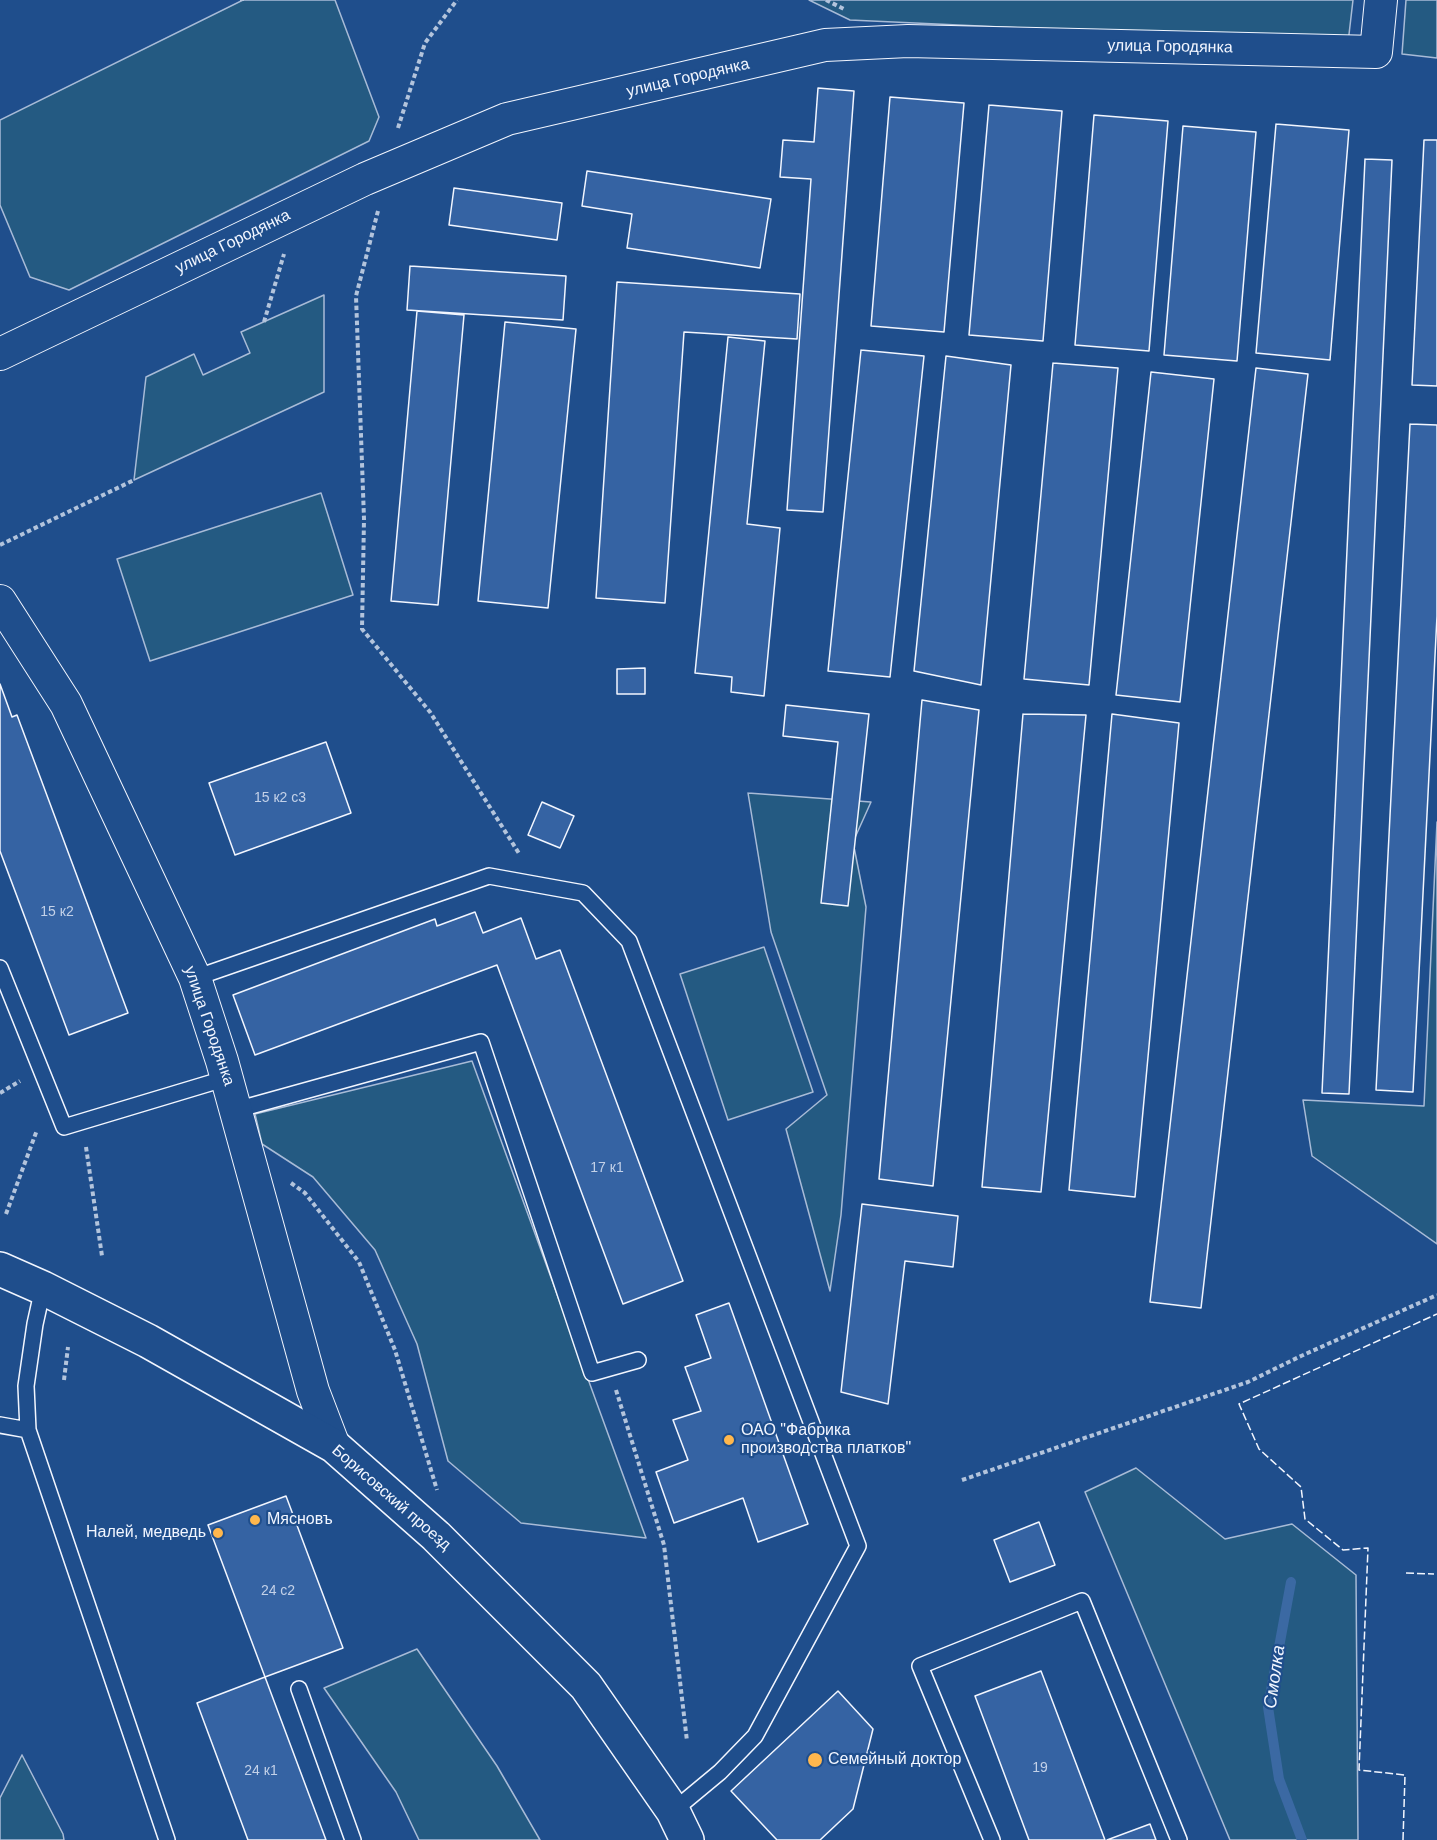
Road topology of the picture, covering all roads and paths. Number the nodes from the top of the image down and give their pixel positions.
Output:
1 (457, 0) edge
2 (1381, 0) edge
3 (388, 169) junction
4 (0, 354) edge
5 (134, 480) dead end
6 (0, 544) edge
7 (0, 601) edge
8 (540, 886) junction
9 (0, 968) edge
10 (195, 978) junction
11 (227, 1078) junction
12 (51, 1095) junction
13 (236, 1110) junction
14 (82, 1122) junction
15 (248, 1152) junction
16 (6, 1214) dead end
17 (102, 1256) dead end
18 (0, 1269) edge
19 (43, 1288) junction
20 (1437, 1295) edge
21 (68, 1347) dead end
22 (638, 1360) dead end
23 (609, 1369) junction
24 (64, 1380) dead end
25 (0, 1425) edge
26 (28, 1430) junction
27 (334, 1446) junction
28 (962, 1480) dead end
29 (438, 1494) dead end
30 (299, 1689) dead end
31 (687, 1741) dead end
32 (673, 1810) junction
33 (167, 1840) edge
34 (353, 1840) edge
35 (687, 1840) edge
36 (992, 1840) edge
37 (1179, 1840) edge

1 - 3 path
2 - 3 street, улица Городянка
3 - 4 street, улица Городянка
3 - 8 path
5 - 6 path
7 - 10 street, улица Городянка
8 - 10 lane
8 - 32 lane
9 - 12 lane
10 - 11 street, улица Городянка
11 - 13 street, улица Городянка
11 - 14 lane
12 - 14 lane
12 - 16 path
13 - 15 street, улица Городянка
13 - 23 lane
14 - 17 path
15 - 27 street, улица Городянка
15 - 29 path
18 - 19 street, Борисовский проезд
19 - 26 lane
19 - 27 street, Борисовский проезд
20 - 28 path
21 - 24 path
22 - 23 lane
23 - 31 path
25 - 26 lane
26 - 33 lane
27 - 32 street, Борисовский проезд
30 - 34 lane
32 - 35 street, Борисовский проезд
36 - 37 lane

